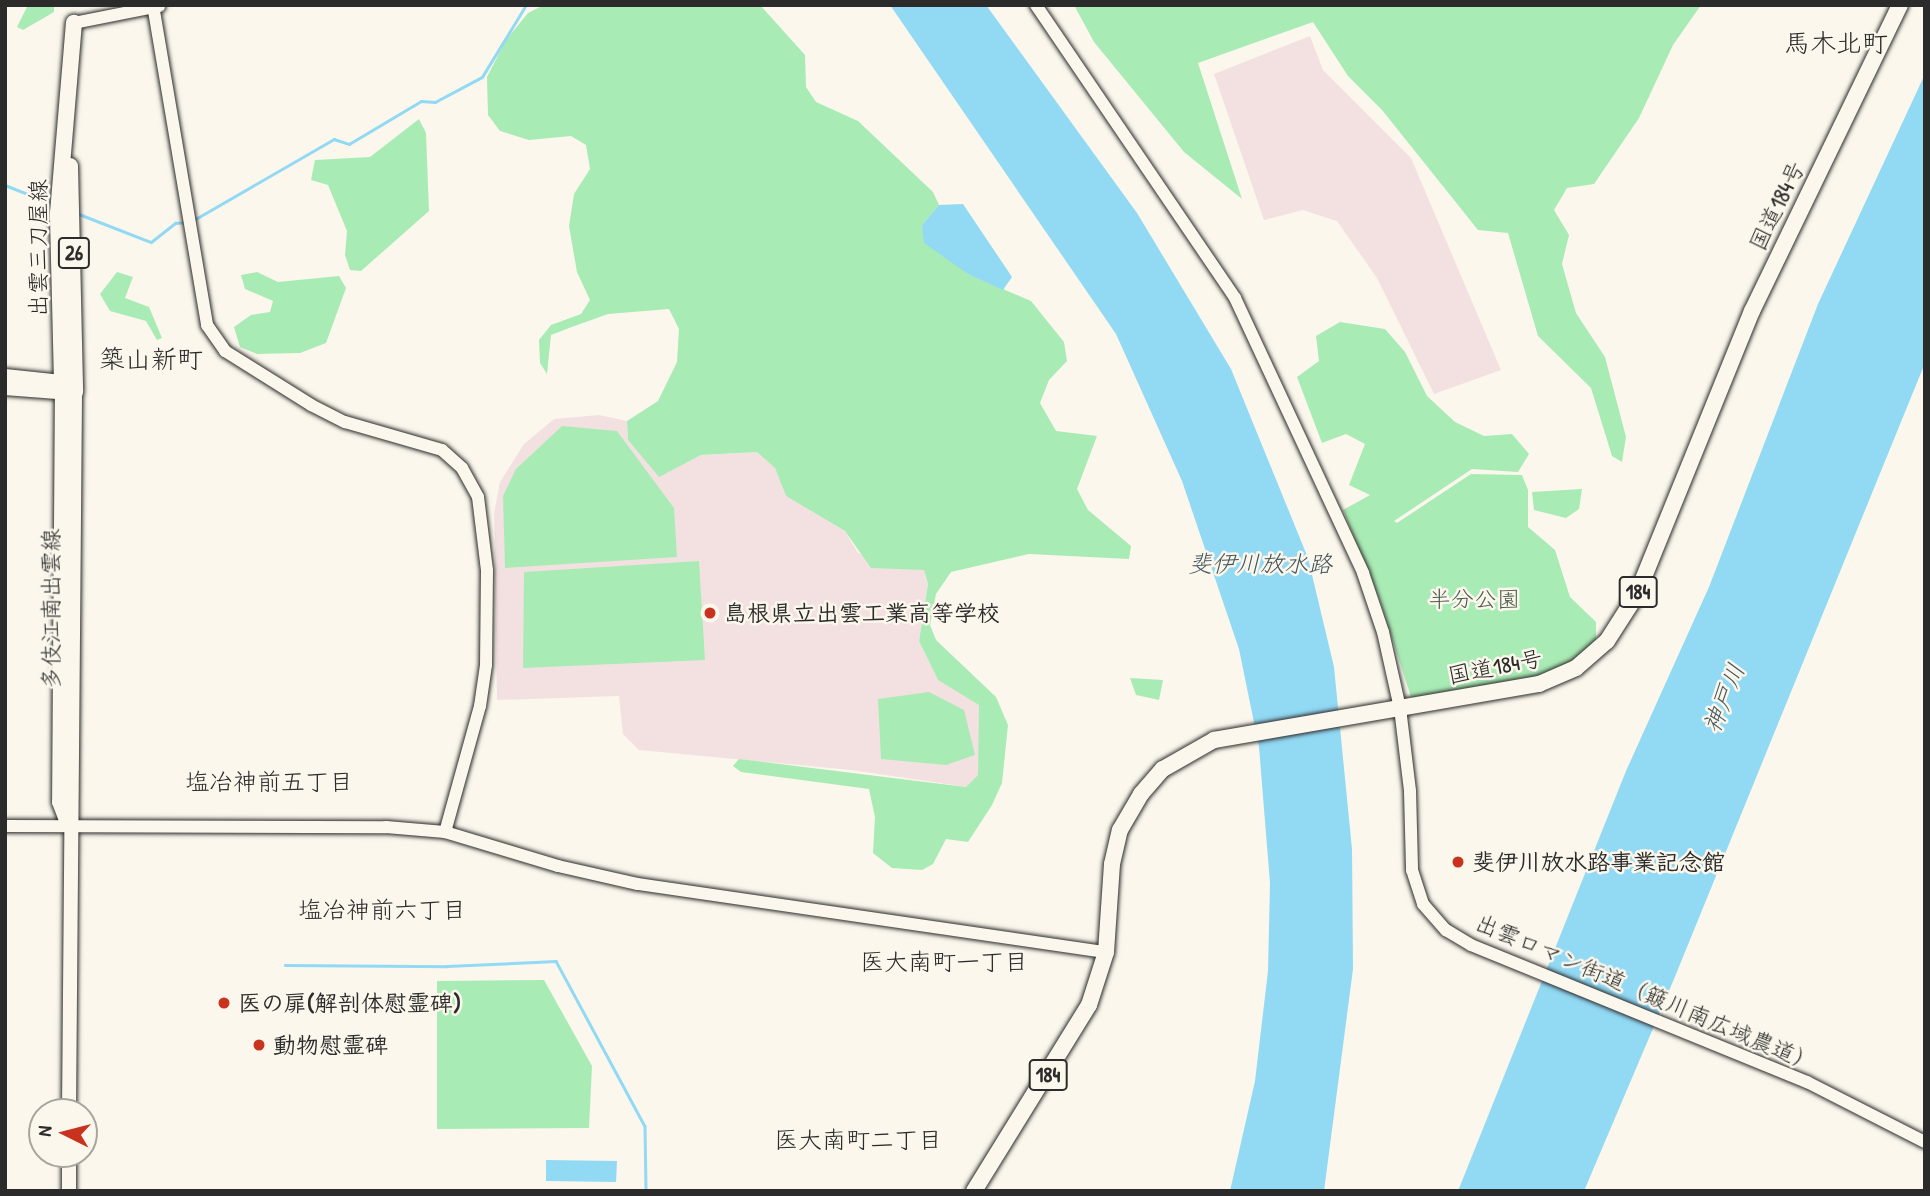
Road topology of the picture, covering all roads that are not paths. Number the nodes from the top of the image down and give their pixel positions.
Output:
1 (1036, 5) edge
2 (1900, 5) edge
3 (156, 6) edge
4 (74, 23) joint
5 (5, 376) edge
6 (5, 388) edge
7 (66, 389) junction
8 (1400, 708) junction
9 (5, 826) edge
10 (68, 827) junction
11 (445, 832) junction
12 (1106, 952) junction
13 (69, 1098) edge
14 (1925, 1142) edge
15 (69, 1168) edge
16 (69, 1191) edge
17 (974, 1191) edge

1 - 8 street, 出雲ロマン街道（簸川南広域農道）
2 - 8 main road, 国道184号 / 184
3 - 4 street
3 - 11 street
4 - 7 main road, 出雲三刀屋線 / 26
5 - 7 main road
6 - 7 main road
7 - 10 main road, 多伎江南出雲線
8 - 12 main road, 国道184号 / 184
8 - 14 street, 出雲ロマン街道（簸川南広域農道）
9 - 10 street
10 - 11 street
10 - 13 main road, 多伎江南出雲線
11 - 12 street
12 - 17 main road, 国道184号 / 184
15 - 16 main road

